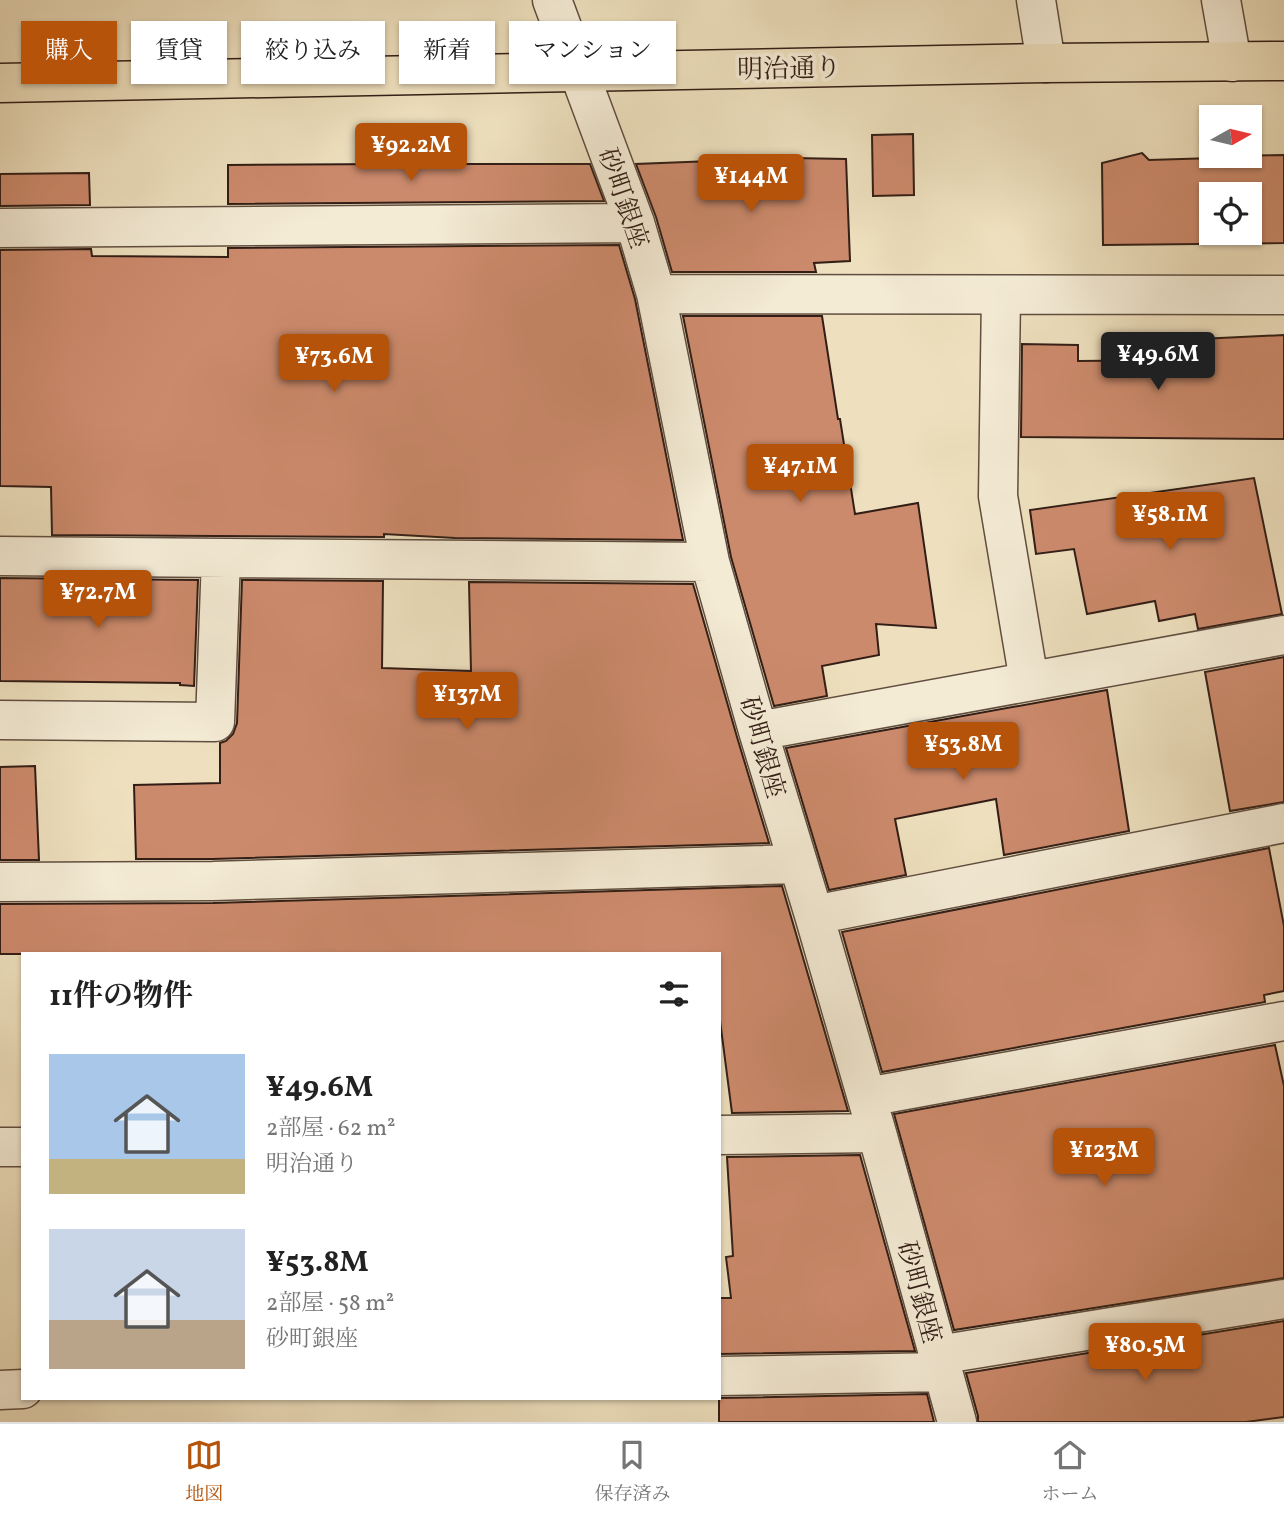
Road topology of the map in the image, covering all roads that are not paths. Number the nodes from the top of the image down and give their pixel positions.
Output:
1 (552, 0) edge
2 (1036, 0) edge
3 (1221, 0) edge
4 (560, 21) edge
5 (1284, 61) edge
6 (1231, 62) junction
7 (1046, 63) junction
8 (676, 69) edge
9 (509, 73) edge
10 (0, 83) edge
11 (583, 84) edge
12 (635, 222) junction
13 (0, 228) edge
14 (656, 294) junction
15 (1001, 295) junction
16 (1284, 295) edge
17 (0, 556) edge
18 (221, 558) junction
19 (710, 562) junction
20 (1284, 635) edge
21 (1029, 681) junction
22 (0, 720) edge
23 (758, 731) junction
24 (1284, 823) edge
25 (798, 864) junction
26 (0, 883) edge
27 (814, 915) junction
28 (1284, 1021) edge
29 (872, 1115) junction
30 (721, 1135) edge
31 (0, 1147) edge
32 (21, 1147) edge
33 (1284, 1299) edge
34 (940, 1363) junction
35 (721, 1376) edge
36 (21, 1389) edge
37 (0, 1390) edge
38 (957, 1422) edge

1 - 4 street, 砂町銀座
2 - 7 street
3 - 6 street
5 - 6 main road, 明治通り
6 - 7 main road, 明治通り
7 - 8 main road, 明治通り
9 - 10 main road, 明治通り
11 - 12 street, 砂町銀座
12 - 13 street
12 - 14 street, 砂町銀座
14 - 15 street
14 - 19 street, 砂町銀座
15 - 16 street
15 - 21 street
17 - 18 street
18 - 19 street
18 - 22 street
19 - 23 street, 砂町銀座
20 - 21 street
21 - 23 street
23 - 25 street, 砂町銀座
24 - 27 street
25 - 26 street
25 - 27 street, 砂町銀座
27 - 29 street, 砂町銀座
28 - 29 street
29 - 30 street
29 - 34 street, 砂町銀座
31 - 32 street
33 - 34 street
34 - 35 street
34 - 38 street, 砂町銀座
36 - 37 street

